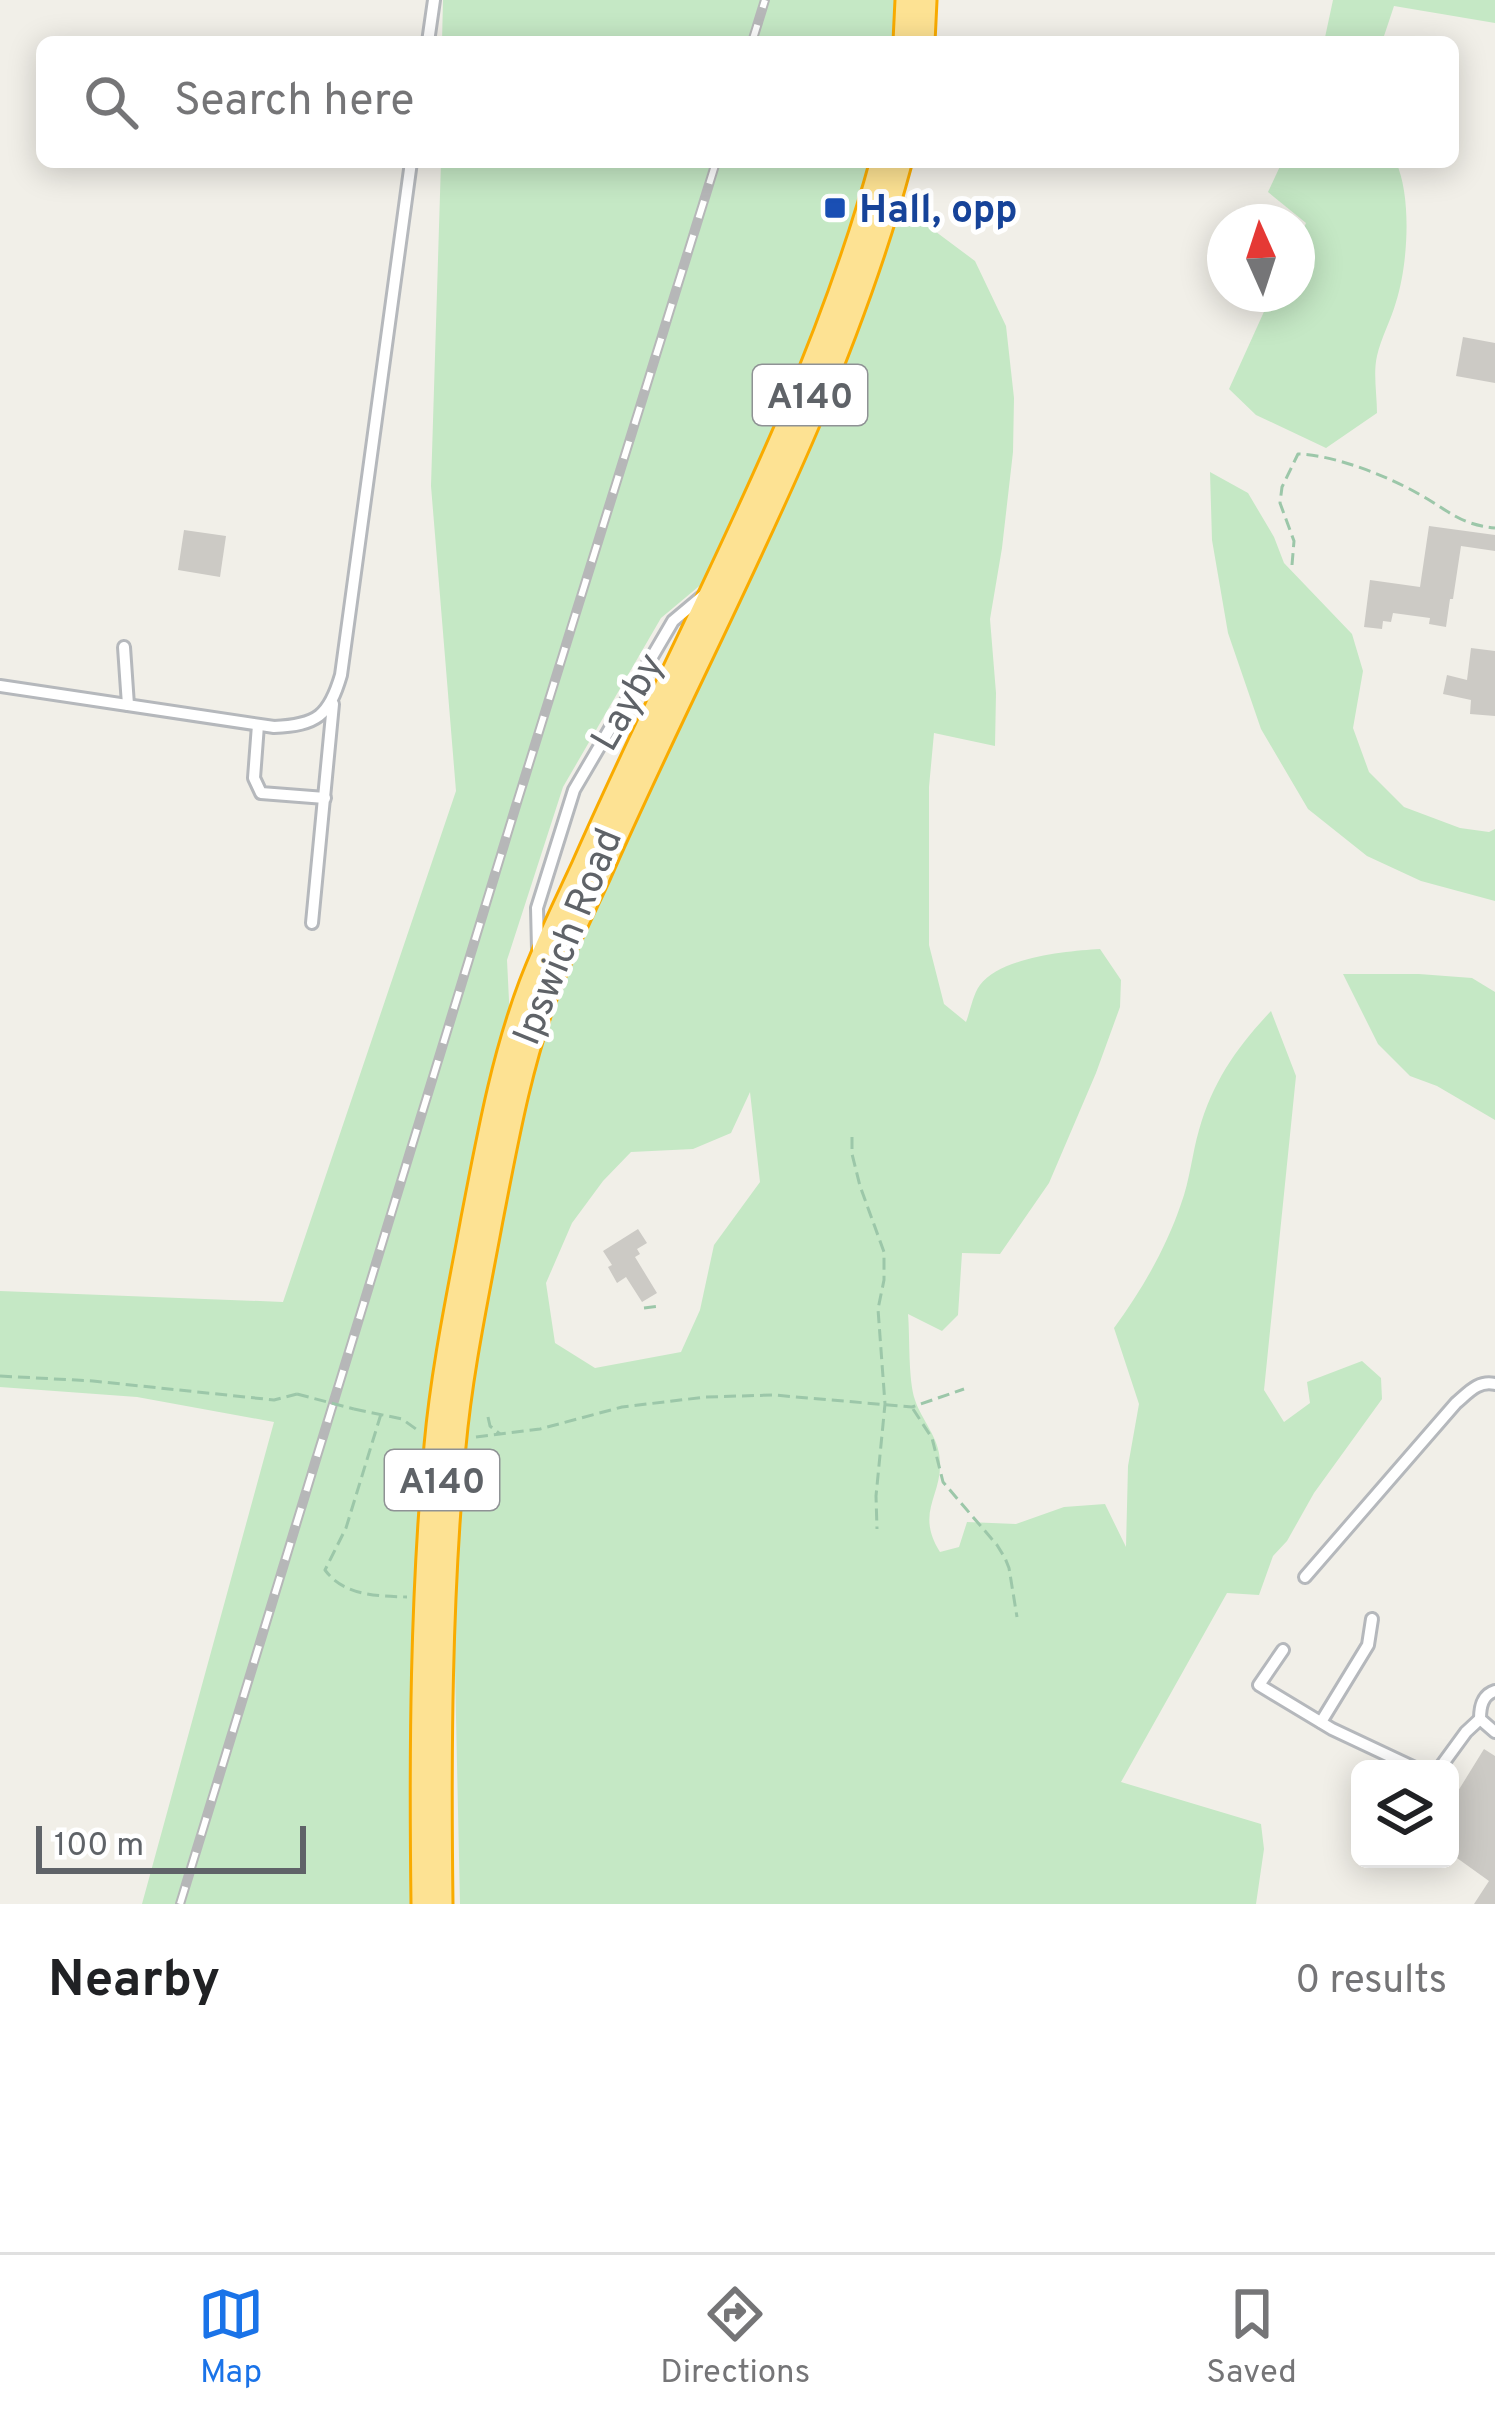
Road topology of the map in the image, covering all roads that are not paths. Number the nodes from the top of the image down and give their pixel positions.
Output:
1 (434, 0) edge
2 (916, 0) edge
3 (429, 36) edge
4 (914, 36) edge
5 (410, 168) edge
6 (889, 168) edge
7 (124, 647) dead end
8 (0, 686) edge
9 (128, 704) junction
10 (333, 704) junction
11 (257, 725) junction
12 (325, 798) junction
13 (312, 923) dead end
14 (1495, 1384) edge
15 (1305, 1577) dead end
16 (1372, 1619) dead end
17 (1283, 1650) dead end
18 (1495, 1691) edge
19 (1480, 1719) junction
20 (1322, 1723) junction
21 (1495, 1732) edge
22 (1398, 1760) edge
23 (1446, 1760) edge
24 (432, 1904) edge

1 - 3 lane
2 - 4 highway
5 - 10 lane
6 - 24 highway, Ipswich Road / A140
7 - 9 lane
8 - 9 lane
9 - 11 lane
10 - 11 lane
10 - 12 lane
11 - 12 lane
12 - 13 lane
14 - 15 lane
16 - 20 lane
17 - 20 lane
18 - 19 lane
19 - 21 lane
19 - 23 lane
20 - 22 lane

